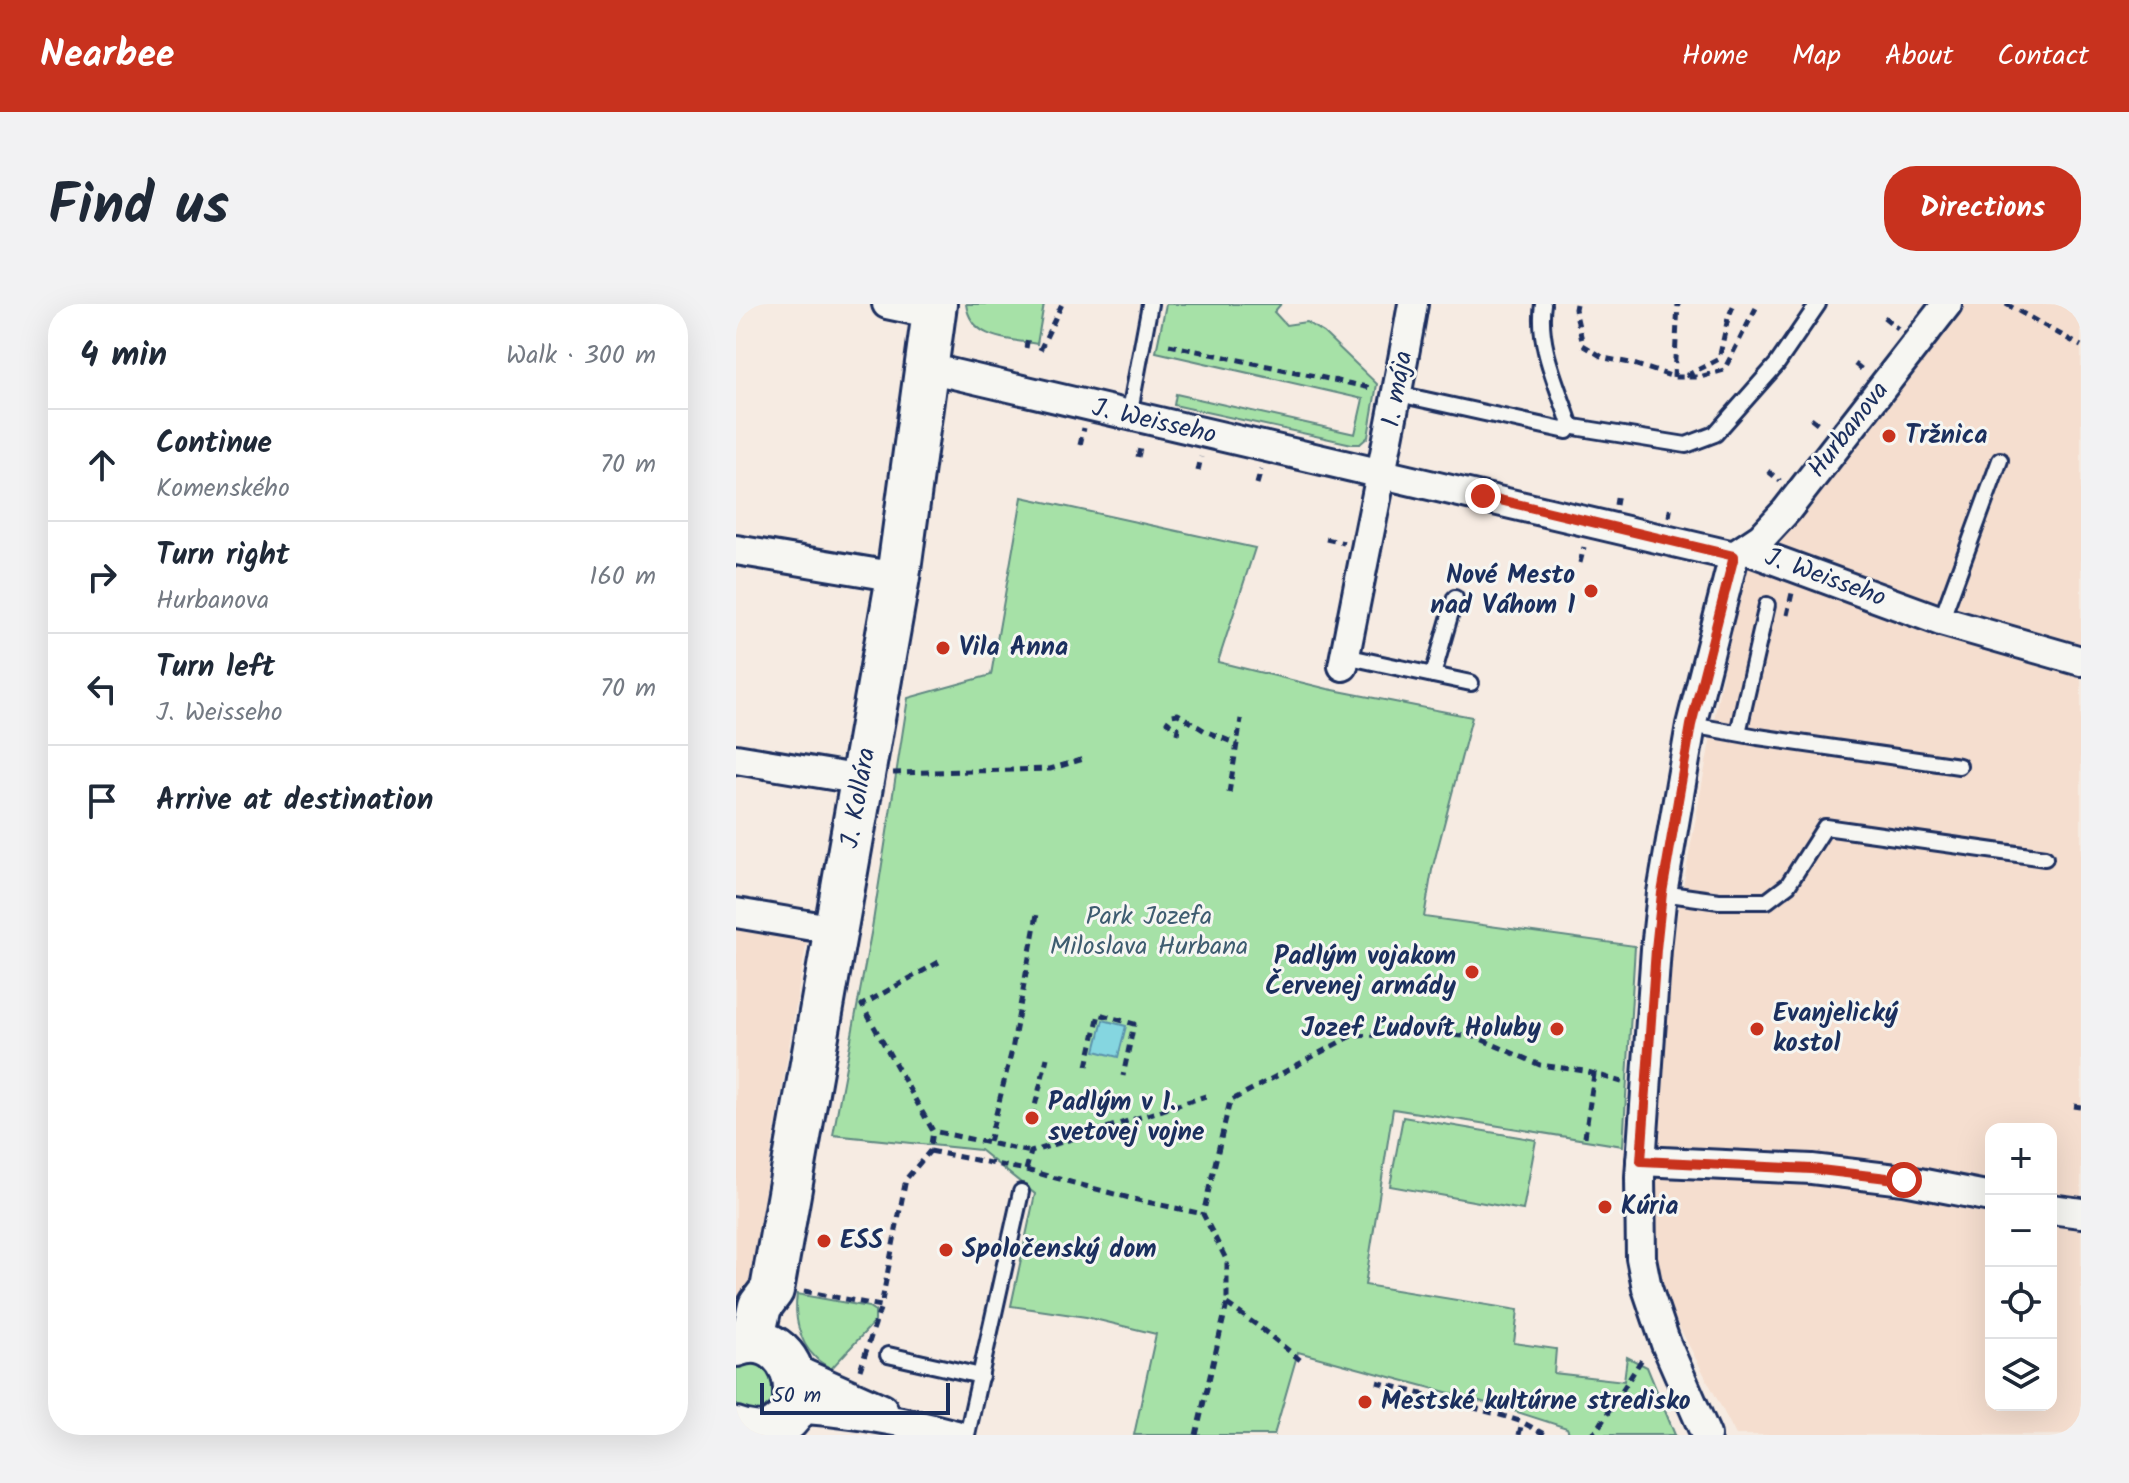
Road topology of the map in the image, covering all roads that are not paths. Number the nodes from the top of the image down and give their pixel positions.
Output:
1 (887, 304) edge
2 (1150, 304) edge
3 (1413, 304) edge
4 (1543, 304) edge
5 (1818, 304) edge
6 (1947, 304) edge
7 (935, 309) edge
8 (928, 368) junction
9 (1412, 397) dead end
10 (1136, 427) junction
11 (1567, 431) dead end
12 (2000, 460) dead end
13 (1381, 473) junction
14 (736, 550) edge
15 (1740, 553) junction
16 (898, 577) junction
17 (1455, 598) dead end
18 (1767, 605) dead end
19 (1941, 621) junction
20 (1344, 661) joint
21 (2081, 661) edge
22 (1433, 675) junction
23 (1471, 683) dead end
24 (1691, 725) junction
25 (1738, 733) junction
26 (736, 759) edge
27 (1959, 766) dead end
28 (876, 777) junction
29 (2045, 858) dead end
30 (1662, 893) junction
31 (736, 913) edge
32 (836, 930) junction
33 (1641, 1161) junction
34 (1021, 1192) road end
35 (1985, 1196) edge
36 (2057, 1210) edge
37 (2081, 1213) edge
38 (763, 1351) edge
39 (888, 1355) dead end
40 (981, 1376) junction
41 (909, 1422) junction
42 (766, 1426) edge
43 (956, 1435) edge
44 (967, 1435) edge
45 (1706, 1435) edge

1 - 7 street
2 - 10 lane
3 - 13 street, 1. mája
4 - 5 lane
6 - 15 street, Hurbanova
7 - 8 main road, J. Kollára
8 - 10 street, J. Weisseho
8 - 16 main road, J. Kollára
9 - 11 lane
10 - 13 street, J. Weisseho
12 - 19 lane
13 - 15 street, J. Weisseho
13 - 20 street
14 - 16 street
15 - 19 street, J. Weisseho
15 - 24 street
16 - 28 main road, J. Kollára
17 - 22 lane
18 - 25 lane
19 - 21 street, J. Weisseho
20 - 22 lane
22 - 23 lane
24 - 25 lane
24 - 30 street
25 - 27 lane
26 - 28 street
28 - 32 main road, J. Kollára
29 - 30 lane
30 - 33 street
31 - 32 street
32 - 38 main road, J. Kollára
33 - 35 street
33 - 45 street
34 - 40 lane
36 - 37 street
38 - 41 street
38 - 42 main road
39 - 40 lane
40 - 44 lane
41 - 42 street
41 - 43 street

